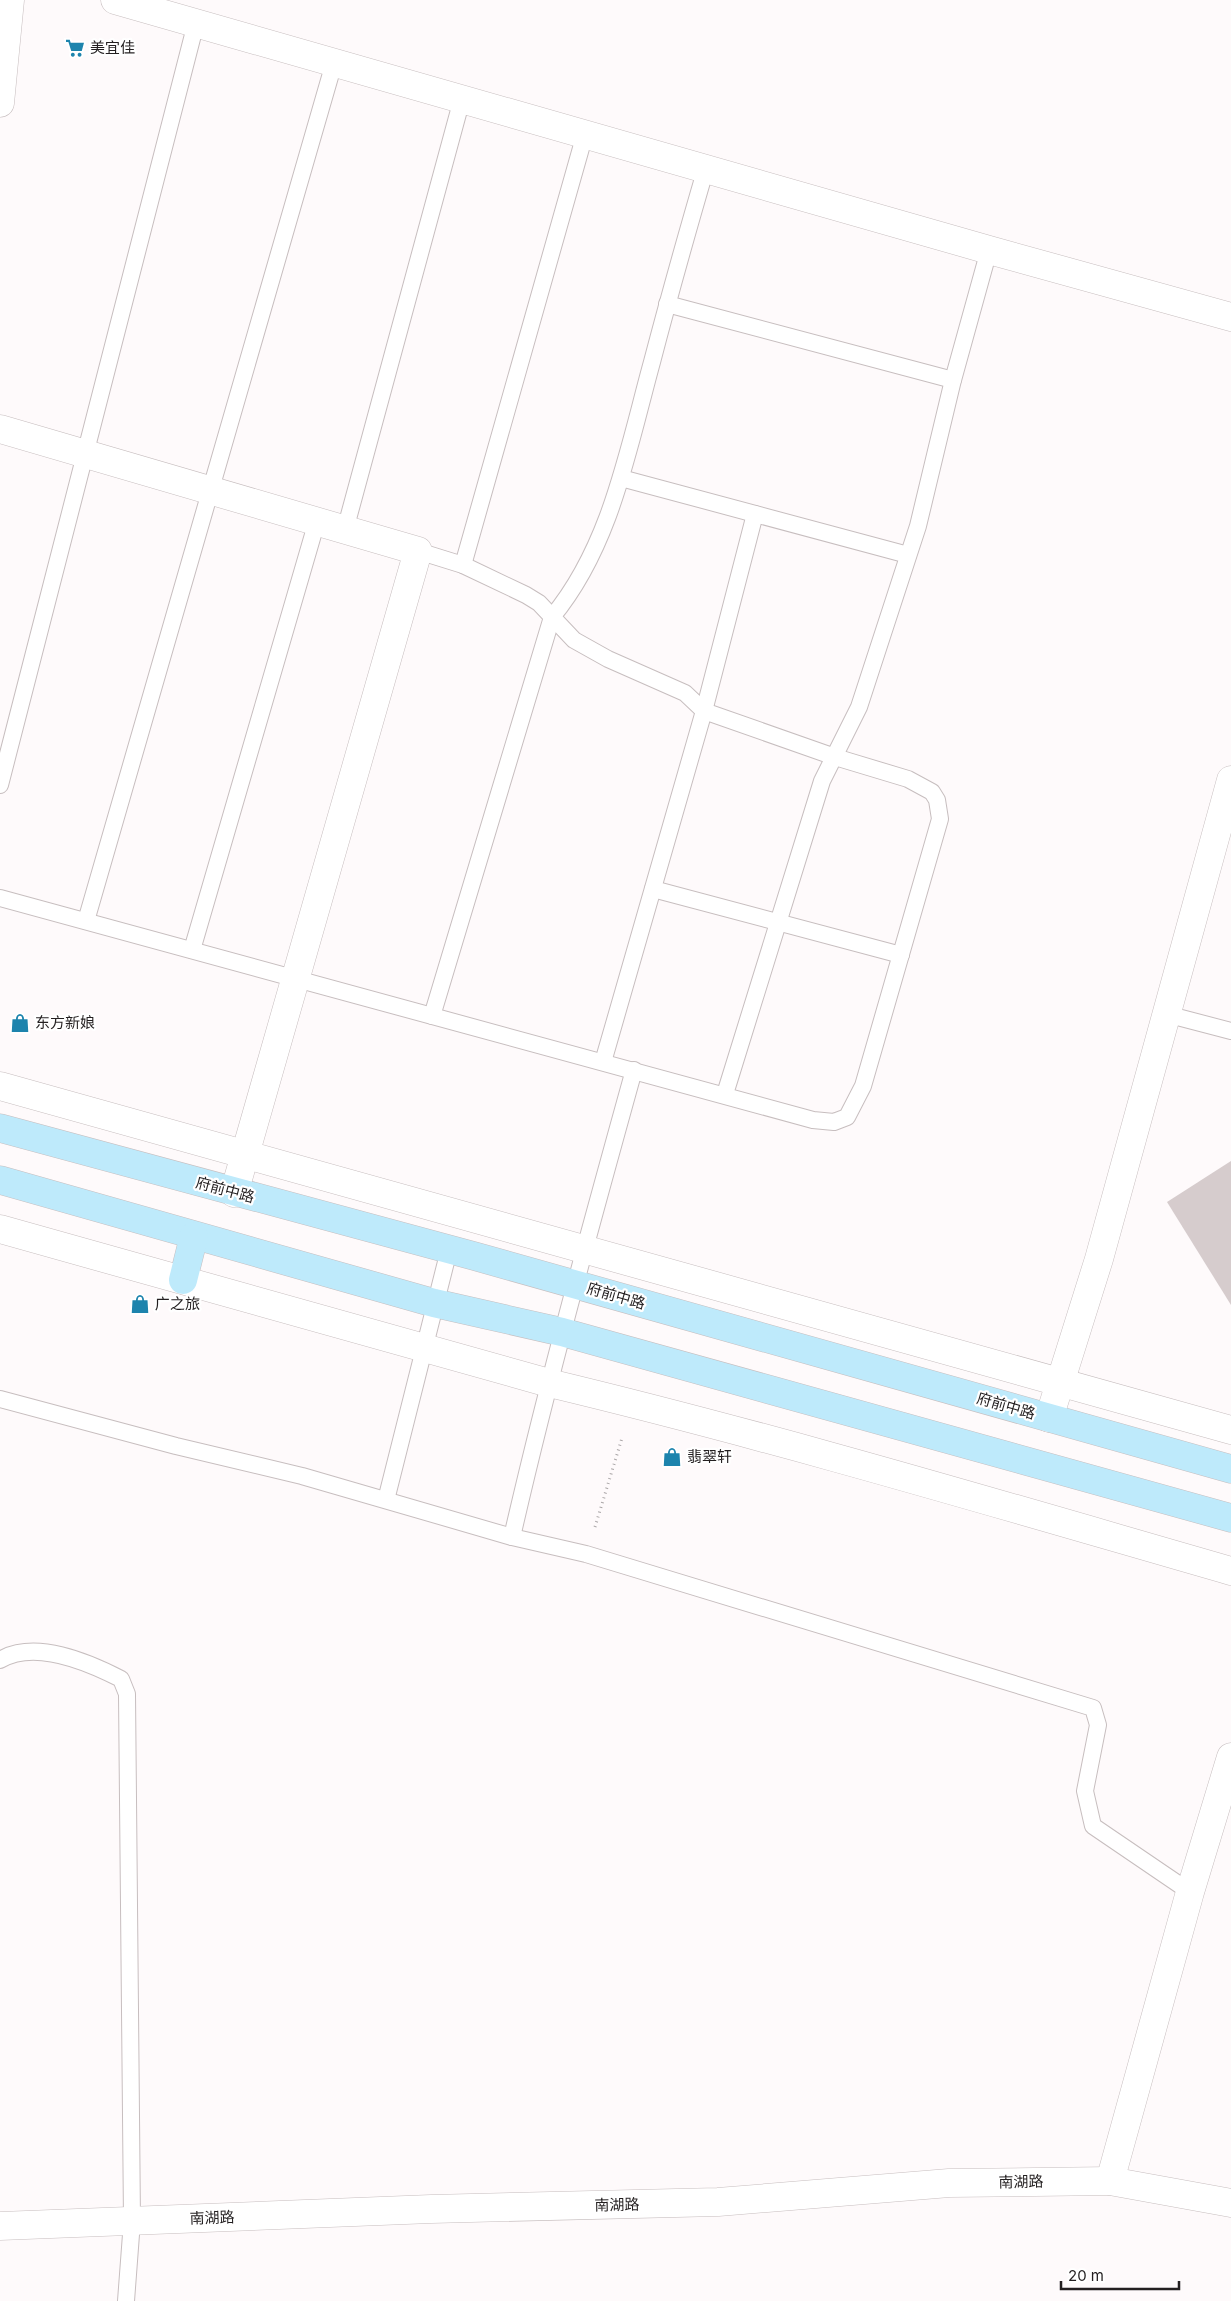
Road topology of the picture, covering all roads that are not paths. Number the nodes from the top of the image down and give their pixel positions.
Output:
1 (10, 0) edge
2 (114, 0) edge
3 (196, 23) junction
4 (334, 63) junction
5 (462, 99) junction
6 (0, 103) edge
7 (585, 134) junction
8 (706, 168) junction
9 (989, 250) junction
10 (667, 304) junction
11 (1231, 317) edge
12 (953, 380) junction
13 (0, 429) edge
14 (84, 454) junction
15 (621, 478) junction
16 (209, 490) junction
17 (755, 514) junction
18 (317, 521) junction
19 (345, 530) junction
20 (418, 551) junction
21 (908, 555) junction
22 (463, 564) junction
23 (552, 617) junction
24 (704, 711) junction
25 (835, 757) junction
26 (3, 762) edge
27 (1231, 780) edge
28 (0, 784) edge
29 (1221, 859) edge
30 (653, 889) junction
31 (0, 898) edge
32 (86, 921) junction
33 (778, 922) junction
34 (192, 950) junction
35 (901, 955) junction
36 (294, 979) junction
37 (1166, 1014) junction
38 (432, 1016) junction
39 (1231, 1031) edge
40 (603, 1062) junction
41 (634, 1070) junction
42 (0, 1086) edge
43 (725, 1094) junction
44 (0, 1128) edge
45 (244, 1155) junction
46 (0, 1180) edge
47 (234, 1193) junction
48 (0, 1229) edge
49 (194, 1236) junction
50 (584, 1249) junction
51 (448, 1250) junction
52 (182, 1280) junction
53 (574, 1284) junction
54 (434, 1303) junction
55 (562, 1332) junction
56 (423, 1347) junction
57 (1060, 1382) junction
58 (549, 1383) junction
59 (0, 1399) edge
60 (1049, 1418) junction
61 (1231, 1430) edge
62 (1231, 1469) edge
63 (386, 1500) junction
64 (1231, 1518) edge
65 (512, 1537) junction
66 (1231, 1571) edge
67 (0, 1660) edge
68 (1231, 1757) edge
69 (1190, 1892) junction
70 (1110, 2181) junction
71 (1231, 2203) edge
72 (132, 2221) junction
73 (0, 2226) edge
74 (126, 2301) edge

1 - 6 street
2 - 3 street
3 - 4 street
3 - 14 lane
4 - 5 street
4 - 16 lane
5 - 7 street
5 - 19 lane
7 - 8 street
7 - 22 lane
8 - 9 street
8 - 10 lane
9 - 11 street
9 - 12 lane
10 - 12 lane
10 - 15 lane
12 - 21 lane
13 - 14 street
14 - 16 street
14 - 26 lane
15 - 17 lane
15 - 23 lane
16 - 18 street
16 - 32 lane
17 - 21 lane
17 - 24 lane
18 - 19 street
18 - 34 lane
19 - 20 street
20 - 22 lane
20 - 36 street
21 - 25 lane
22 - 23 lane
23 - 24 lane
23 - 38 lane
24 - 25 lane
24 - 30 lane
25 - 33 lane
25 - 35 lane
26 - 28 lane
27 - 29 street
29 - 37 street
30 - 33 lane
30 - 40 lane
31 - 32 lane
32 - 34 lane
33 - 35 lane
33 - 43 lane
34 - 36 lane
35 - 43 lane
36 - 38 lane
36 - 45 street
37 - 39 lane
37 - 57 street
38 - 40 lane
40 - 41 lane
41 - 43 lane
41 - 50 lane
42 - 45 street
44 - 47 main road, 府前中路
45 - 47 street
45 - 50 street
46 - 49 main road
47 - 51 main road, 府前中路
48 - 52 street
49 - 52 main road
49 - 54 main road
50 - 53 lane
50 - 57 street
51 - 53 main road, 府前中路
51 - 54 lane
52 - 56 street
53 - 55 lane
53 - 60 main road, 府前中路
54 - 55 main road
54 - 56 lane
55 - 58 lane
55 - 64 main road
56 - 58 street
56 - 63 lane
57 - 60 street
57 - 61 street
58 - 65 lane
58 - 66 street
59 - 63 lane
60 - 62 main road, 府前中路
63 - 65 lane
65 - 69 lane
67 - 72 lane
68 - 69 street
69 - 70 street
70 - 71 street, 南湖路
70 - 72 street, 南湖路
72 - 73 street, 南湖路
72 - 74 lane

